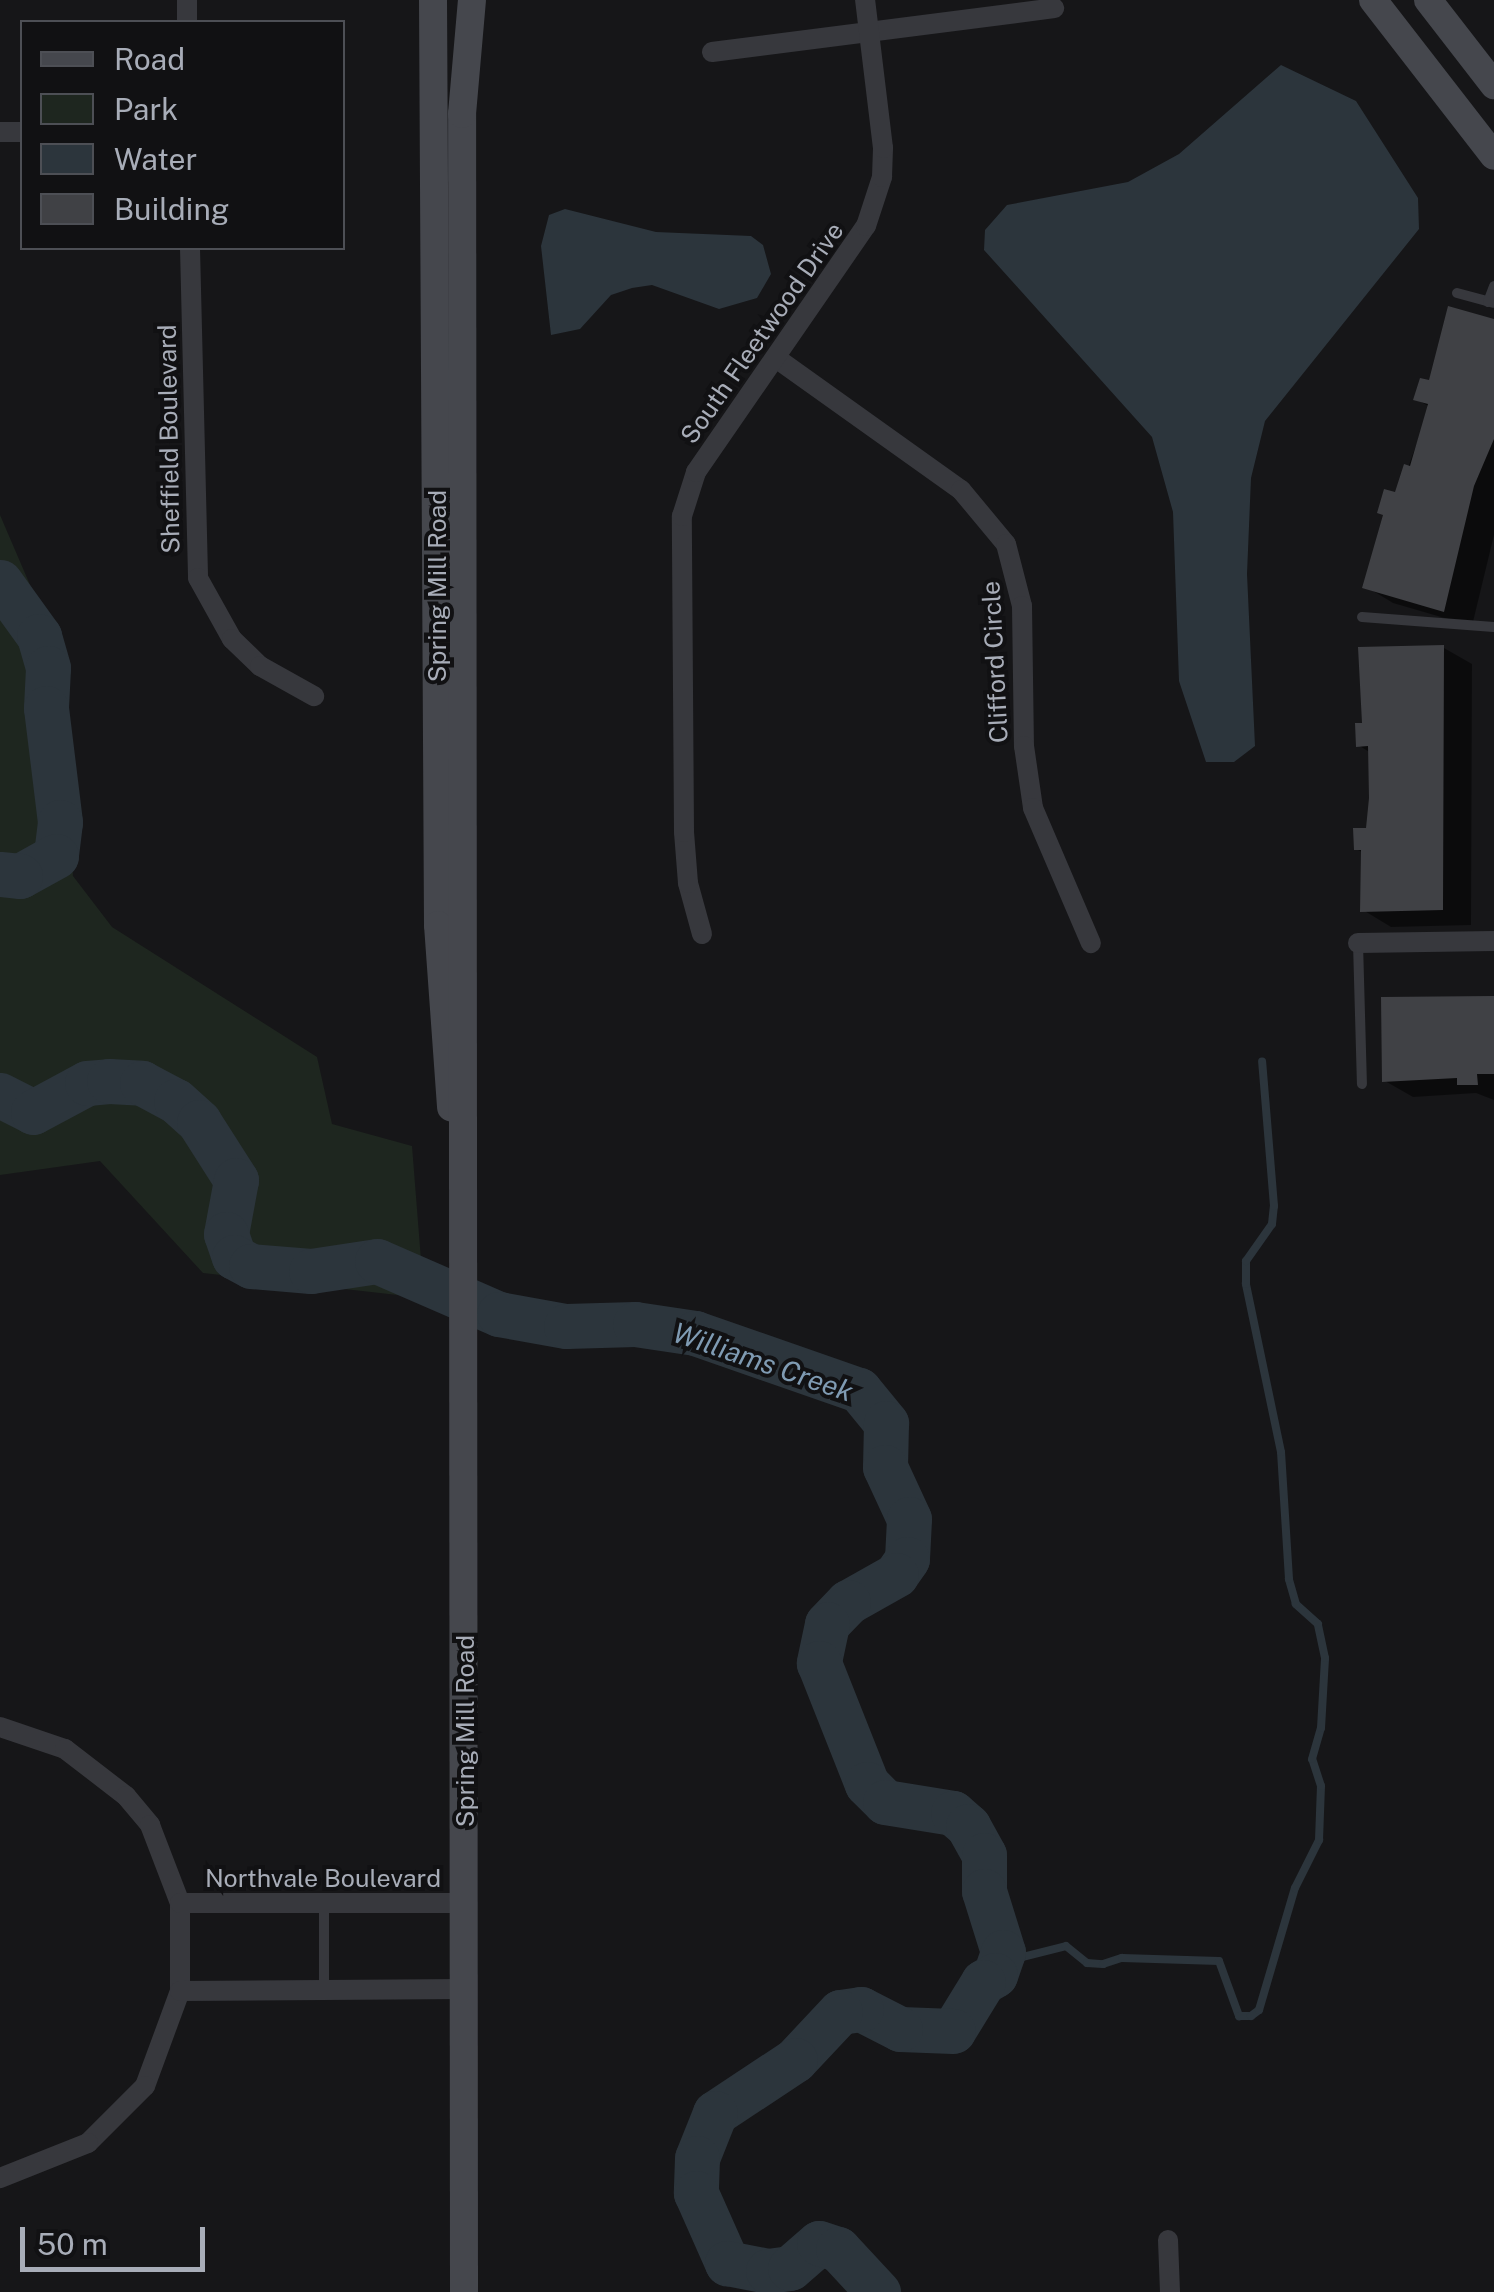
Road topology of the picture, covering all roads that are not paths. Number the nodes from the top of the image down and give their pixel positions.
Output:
1 (434, 0) edge
2 (472, 0) edge
3 (865, 0) edge
4 (1373, 0) edge
5 (1428, 0) edge
6 (1054, 8) dead end
7 (868, 30) junction
8 (712, 52) dead end
9 (1494, 85) edge
10 (1494, 156) edge
11 (190, 250) edge
12 (1494, 286) edge
13 (1457, 293) dead end
14 (1491, 302) edge
15 (776, 358) junction
16 (1362, 617) dead end
17 (1494, 627) edge
18 (314, 696) dead end
19 (702, 934) dead end
20 (1494, 941) edge
21 (1091, 943) dead end
22 (1358, 944) joint
23 (1362, 1084) dead end
24 (463, 1170) junction
25 (0, 1727) edge
26 (180, 1902) junction
27 (324, 1902) junction
28 (466, 1904) junction
29 (464, 1988) junction
30 (324, 1990) junction
31 (180, 1992) junction
32 (0, 2178) edge
33 (1168, 2240) dead end
34 (464, 2292) edge
35 (1170, 2292) edge

1 - 24 street, Spring Mill Road
2 - 24 street, Spring Mill Road
3 - 7 street, South Fleetwood Drive
4 - 10 street
5 - 9 street
6 - 7 street
7 - 8 street
7 - 15 street, South Fleetwood Drive
11 - 18 street, Sheffield Boulevard
12 - 14 lane
13 - 14 lane
15 - 19 street, South Fleetwood Drive
15 - 21 street, Clifford Circle
16 - 17 lane
20 - 22 street
22 - 23 lane
24 - 28 street, Spring Mill Road
25 - 26 street
26 - 27 street, Northvale Boulevard
26 - 31 street
27 - 28 street, Northvale Boulevard
27 - 30 lane
28 - 29 street, Spring Mill Road
29 - 30 street
29 - 34 street, Spring Mill Road
30 - 31 street
31 - 32 street
33 - 35 street

